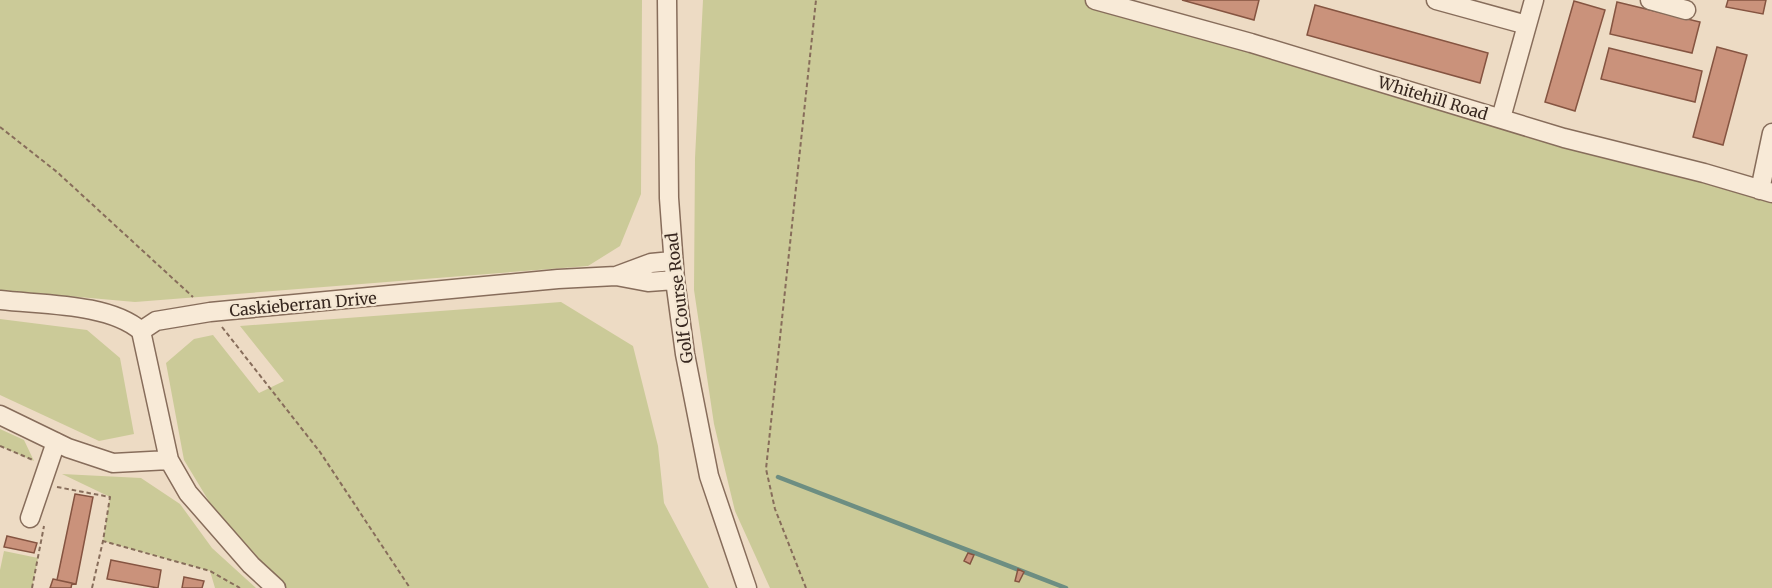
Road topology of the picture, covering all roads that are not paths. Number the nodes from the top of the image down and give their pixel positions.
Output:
1 (667, 0) edge
2 (1095, 0) edge
3 (1436, 0) edge
4 (1534, 0) edge
5 (1650, 0) edge
6 (1686, 10) dead end
7 (1527, 25) junction
8 (1502, 118) junction
9 (1772, 133) edge
10 (1766, 191) edge
11 (672, 261) junction
12 (616, 276) junction
13 (675, 280) junction
14 (0, 300) edge
15 (141, 331) junction
16 (0, 415) edge
17 (56, 442) junction
18 (169, 460) junction
19 (38, 518) road end
20 (276, 588) edge
21 (747, 588) edge

1 - 11 street, Golf Course Road
2 - 8 street, Whitehill Road
3 - 7 street
4 - 7 street
5 - 6 street
7 - 8 street
8 - 10 street, Whitehill Road
9 - 10 street
11 - 12 street, Caskieberran Drive
11 - 13 street, Golf Course Road
12 - 13 street, Caskieberran Drive
12 - 15 street, Caskieberran Drive
13 - 21 street, Golf Course Road
14 - 15 street
15 - 18 street
16 - 17 street
17 - 18 street
17 - 19 street
18 - 20 street

